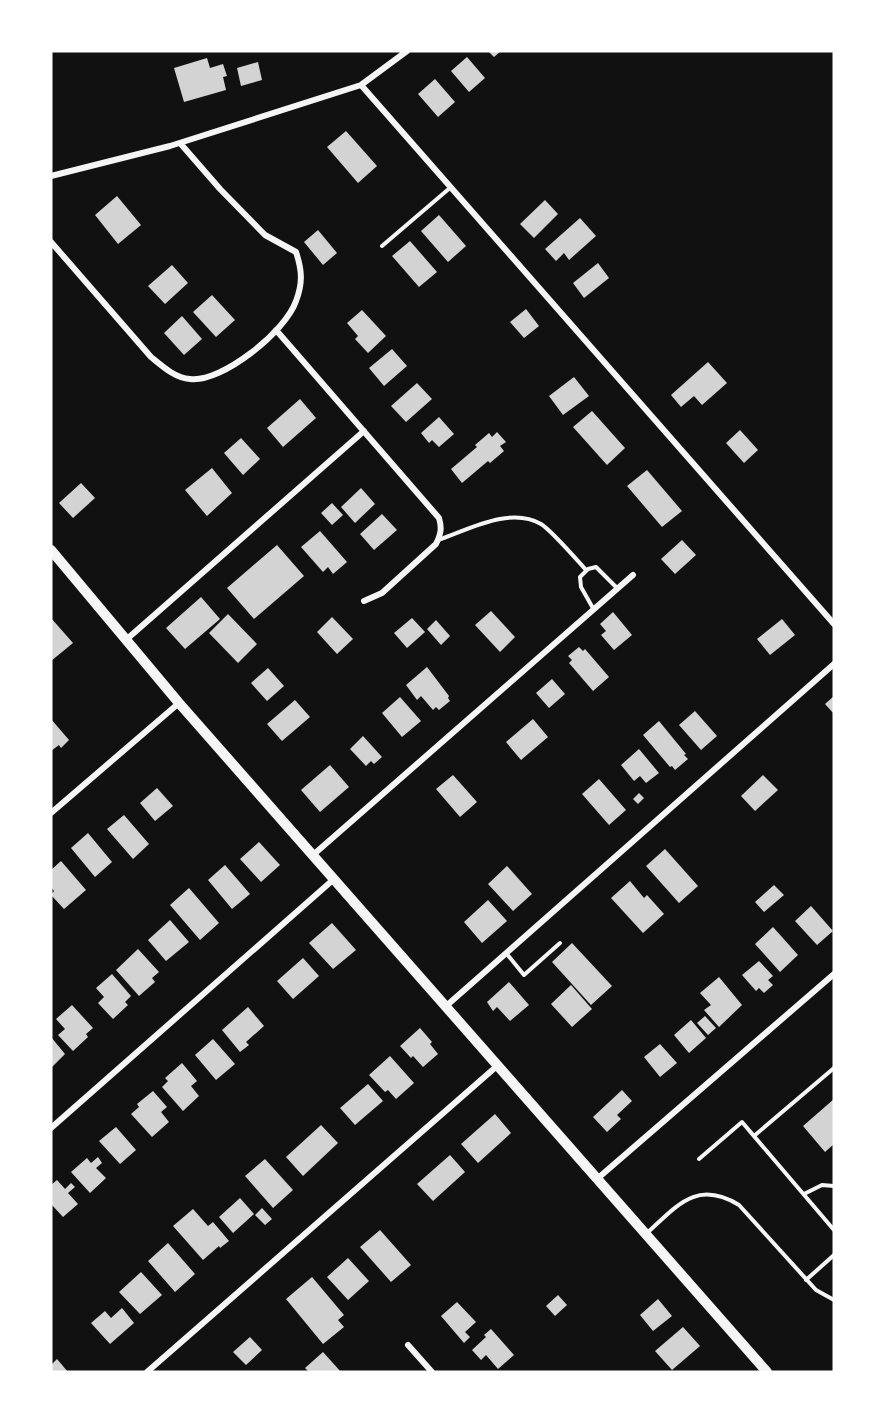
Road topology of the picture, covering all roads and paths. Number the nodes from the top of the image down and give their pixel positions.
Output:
1 (407, 51) edge
2 (361, 85) junction
3 (180, 143) junction
4 (51, 176) edge
5 (451, 187) junction
6 (51, 242) edge
7 (382, 246) dead end
8 (276, 330) junction
9 (364, 431) junction
10 (440, 538) junction
11 (51, 550) edge
12 (586, 570) junction
13 (633, 575) dead end
14 (618, 589) junction
15 (364, 601) dead end
16 (594, 609) junction
17 (834, 624) edge
18 (127, 639) junction
19 (834, 664) edge
20 (179, 703) junction
21 (51, 813) edge
22 (313, 855) junction
23 (334, 879) junction
24 (560, 943) dead end
25 (506, 953) junction
26 (834, 974) edge
27 (445, 1007) junction
28 (497, 1066) junction
29 (834, 1068) edge
30 (51, 1128) edge
31 (754, 1137) junction
32 (699, 1160) dead end
33 (597, 1180) junction
34 (834, 1186) edge
35 (804, 1194) junction
36 (834, 1230) edge
37 (645, 1235) junction
38 (834, 1255) edge
39 (806, 1280) junction
40 (834, 1300) edge
41 (408, 1345) dead end
42 (147, 1372) edge
43 (432, 1372) edge
44 (766, 1372) edge

1 - 2 street
2 - 3 street
2 - 5 street
3 - 4 street
3 - 8 street
5 - 7 lane
5 - 17 street
6 - 8 street
8 - 9 street
9 - 10 street
9 - 18 street
10 - 12 lane
10 - 15 street
11 - 18 street
12 - 14 lane
12 - 16 lane
13 - 14 street
14 - 16 street
16 - 22 street
18 - 20 street
19 - 25 street
20 - 21 street
20 - 22 street
22 - 23 street
23 - 27 street
23 - 30 street
24 - 25 lane
25 - 27 street
26 - 33 street
27 - 28 street
28 - 33 street
28 - 42 street
29 - 31 lane
31 - 32 lane
31 - 35 lane
33 - 37 street
34 - 35 lane
35 - 36 lane
37 - 39 lane
37 - 44 street
38 - 39 lane
39 - 40 lane
41 - 43 street

